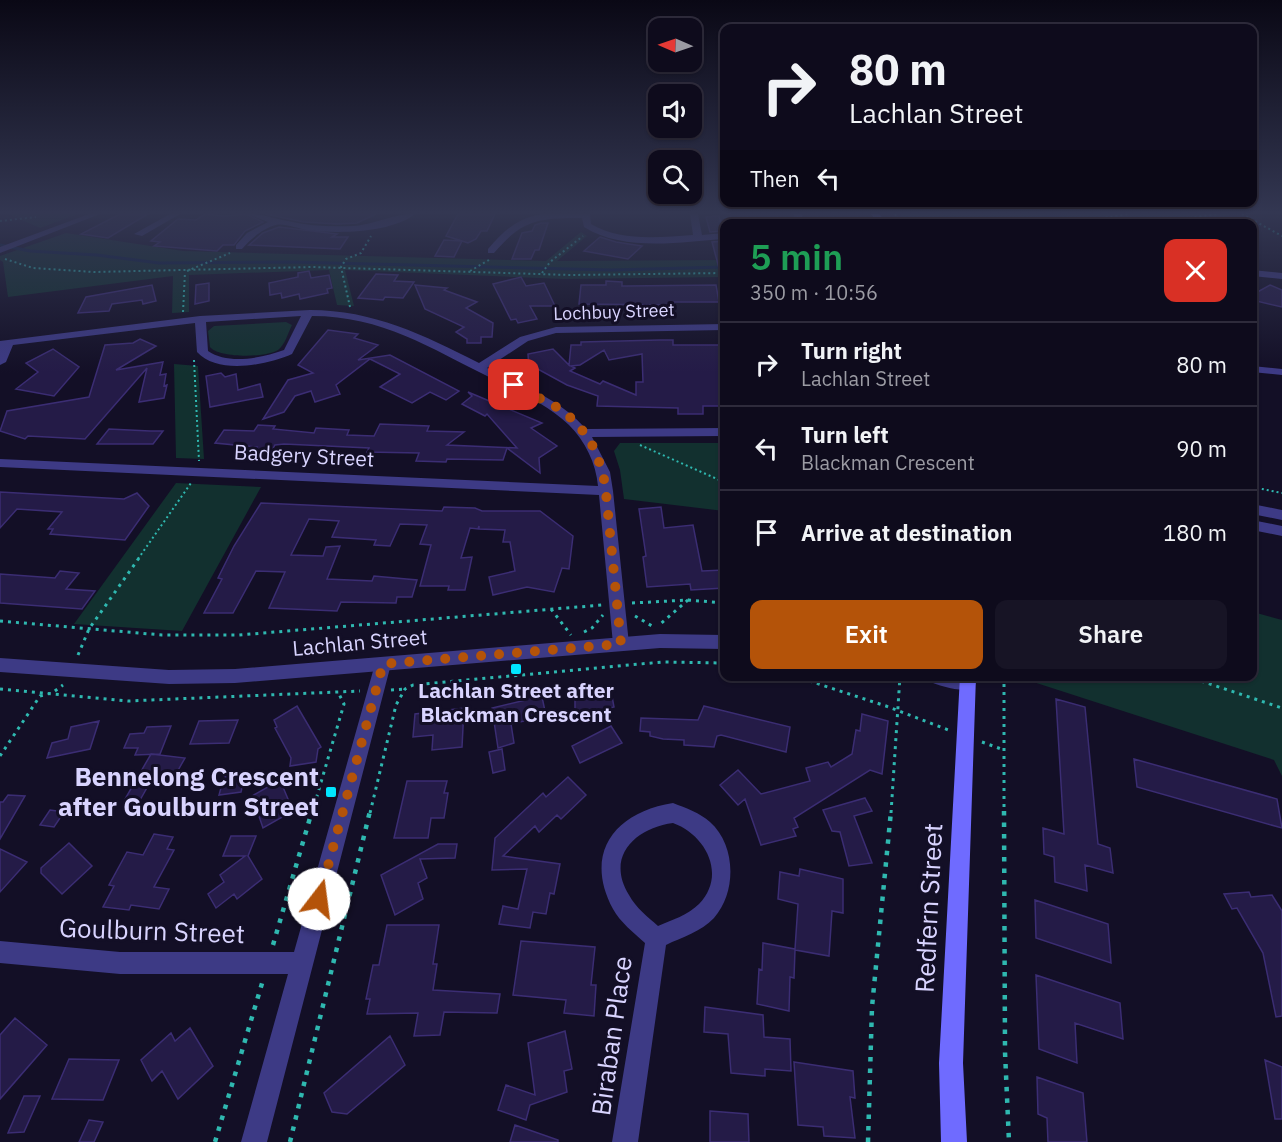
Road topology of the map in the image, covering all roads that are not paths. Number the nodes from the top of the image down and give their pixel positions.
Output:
1 (1257, 274) edge
2 (1282, 276) edge
3 (308, 313) junction
4 (196, 320) junction
5 (720, 327) edge
6 (4, 344) edge
7 (0, 362) edge
8 (479, 368) junction
9 (1257, 370) edge
10 (1282, 372) edge
11 (720, 432) edge
12 (585, 433) junction
13 (0, 463) edge
14 (606, 491) junction
15 (1257, 510) edge
16 (1282, 515) edge
17 (1257, 526) edge
18 (1282, 531) edge
19 (720, 642) edge
20 (621, 644) junction
21 (383, 664) junction
22 (0, 665) edge
23 (968, 681) edge
24 (656, 939) junction
25 (0, 952) edge
26 (302, 963) junction
27 (254, 1142) edge
28 (626, 1142) edge
29 (954, 1142) edge

1 - 2 street
3 - 4 street
3 - 4 street
3 - 8 street
4 - 6 street
5 - 8 street, Lochbuy Street
6 - 7 street
8 - 12 street
9 - 10 street
11 - 12 street
12 - 14 street
13 - 14 street, Badgery Street
14 - 20 street
15 - 16 street
17 - 18 street
19 - 20 street, Lachlan Street
20 - 21 street, Lachlan Street
21 - 22 street, Lachlan Street
21 - 26 street
23 - 29 main road, Redfern Street
24 - 24 street, Biraban Place
24 - 28 street, Biraban Place
25 - 26 street, Goulburn Street
26 - 27 street

